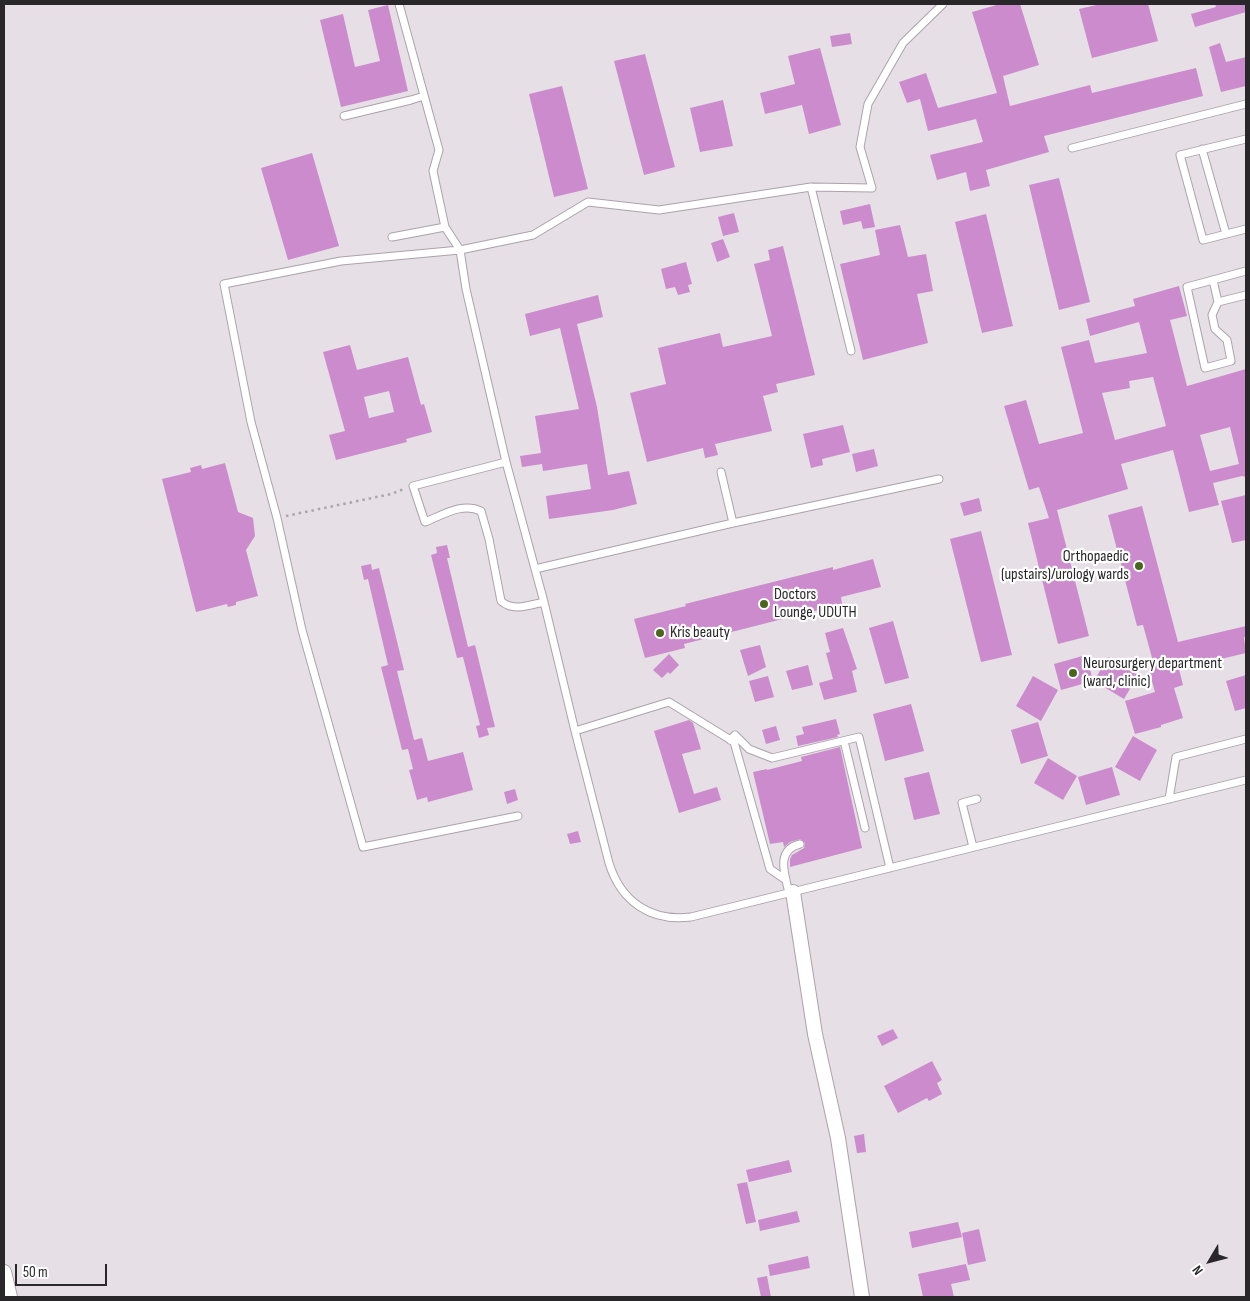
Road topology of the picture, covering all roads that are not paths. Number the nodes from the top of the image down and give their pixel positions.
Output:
1 (399, 4) edge
2 (944, 4) edge
3 (424, 96) junction
4 (1246, 104) edge
5 (344, 116) dead end
6 (1246, 139) edge
7 (1072, 148) dead end
8 (1202, 149) junction
9 (811, 187) junction
10 (445, 227) junction
11 (1246, 229) edge
12 (1226, 234) junction
13 (392, 237) dead end
14 (460, 250) junction
15 (1246, 271) edge
16 (1213, 280) junction
17 (1246, 295) edge
18 (1218, 302) junction
19 (851, 351) dead end
20 (506, 462) junction
21 (722, 472) dead end
22 (939, 478) dead end
23 (733, 523) junction
24 (535, 569) junction
25 (544, 602) junction
26 (575, 731) junction
27 (1246, 739) edge
28 (730, 740) junction
29 (844, 741) junction
30 (1246, 780) edge
31 (977, 799) dead end
32 (1169, 799) junction
33 (518, 816) dead end
34 (865, 828) dead end
35 (800, 844) dead end
36 (973, 847) junction
37 (890, 868) junction
38 (789, 888) junction
39 (4, 1272) edge
40 (10, 1297) edge
41 (862, 1297) edge

1 - 3 lane
2 - 9 lane
3 - 5 lane
3 - 10 lane
4 - 7 lane
6 - 8 lane
8 - 12 lane
8 - 12 lane
9 - 14 lane
9 - 19 lane
10 - 13 lane
10 - 14 lane
11 - 12 lane
14 - 20 lane
14 - 33 lane
15 - 16 lane
16 - 18 lane
16 - 18 lane
17 - 18 lane
20 - 24 lane
20 - 25 lane
21 - 23 lane
22 - 23 lane
23 - 24 lane
24 - 25 lane
25 - 26 lane
26 - 28 lane
26 - 38 lane
27 - 32 lane
28 - 29 lane
28 - 38 lane
29 - 34 lane
29 - 37 lane
30 - 32 lane
31 - 36 lane
32 - 36 lane
35 - 38 lane
36 - 37 lane
37 - 38 lane
38 - 41 street
39 - 40 street

